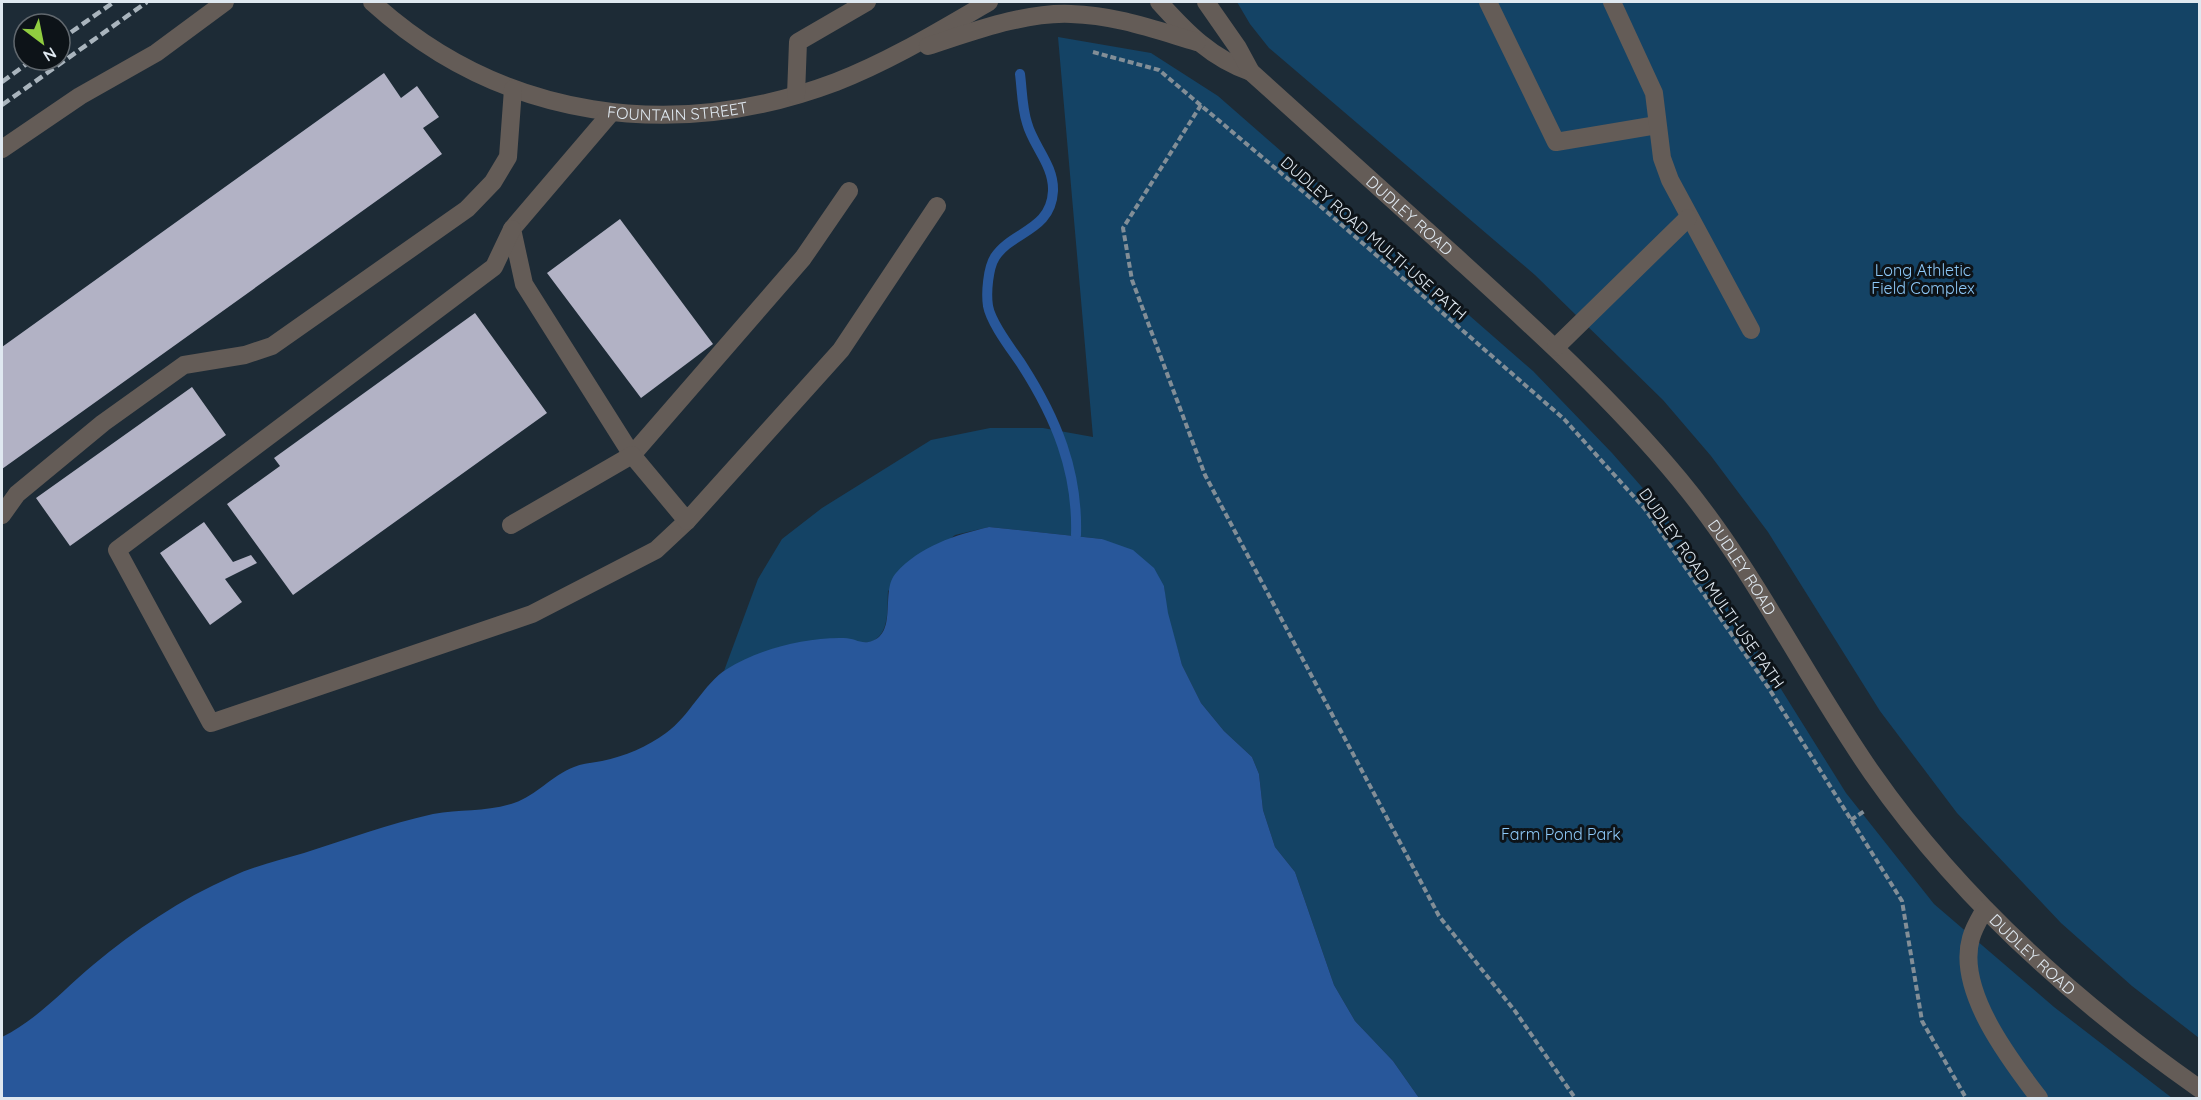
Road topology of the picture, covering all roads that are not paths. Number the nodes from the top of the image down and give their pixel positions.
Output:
1 (225, 2) edge
2 (372, 2) edge
3 (867, 2) edge
4 (989, 2) edge
5 (1159, 2) edge
6 (1206, 2) edge
7 (1214, 2) edge
8 (1488, 2) edge
9 (1612, 2) edge
10 (966, 7) edge
11 (1220, 23) junction
12 (1197, 42) junction
13 (889, 58) junction
14 (1251, 72) junction
15 (513, 89) junction
16 (796, 95) junction
17 (611, 112) junction
18 (1657, 125) junction
19 (2, 149) edge
20 (849, 191) dead end
21 (937, 206) dead end
22 (1688, 218) junction
23 (512, 229) junction
24 (1751, 330) dead end
25 (1556, 347) junction
26 (632, 455) junction
27 (2, 515) edge
28 (687, 522) junction
29 (511, 525) dead end
30 (1985, 909) junction
31 (2199, 1089) edge
32 (2039, 1098) edge

1 - 19 street
2 - 15 street, FOUNTAIN STREET
3 - 16 street
4 - 10 street, FOUNTAIN STREET
5 - 12 street, DUDLEY ROAD
6 - 11 street, DUDLEY ROAD
7 - 11 street
8 - 18 street
9 - 18 street
10 - 13 street, FOUNTAIN STREET
11 - 14 street, DUDLEY ROAD
12 - 13 street
12 - 14 street, DUDLEY ROAD
13 - 16 street, FOUNTAIN STREET
14 - 25 street, DUDLEY ROAD
15 - 17 street, FOUNTAIN STREET
15 - 27 street
16 - 17 street, FOUNTAIN STREET
17 - 23 street
18 - 22 street
20 - 26 street
21 - 28 street
22 - 24 street
22 - 25 street
23 - 26 street
23 - 28 street
25 - 30 street, DUDLEY ROAD
26 - 28 street
26 - 29 street
30 - 31 street, DUDLEY ROAD
30 - 32 street

